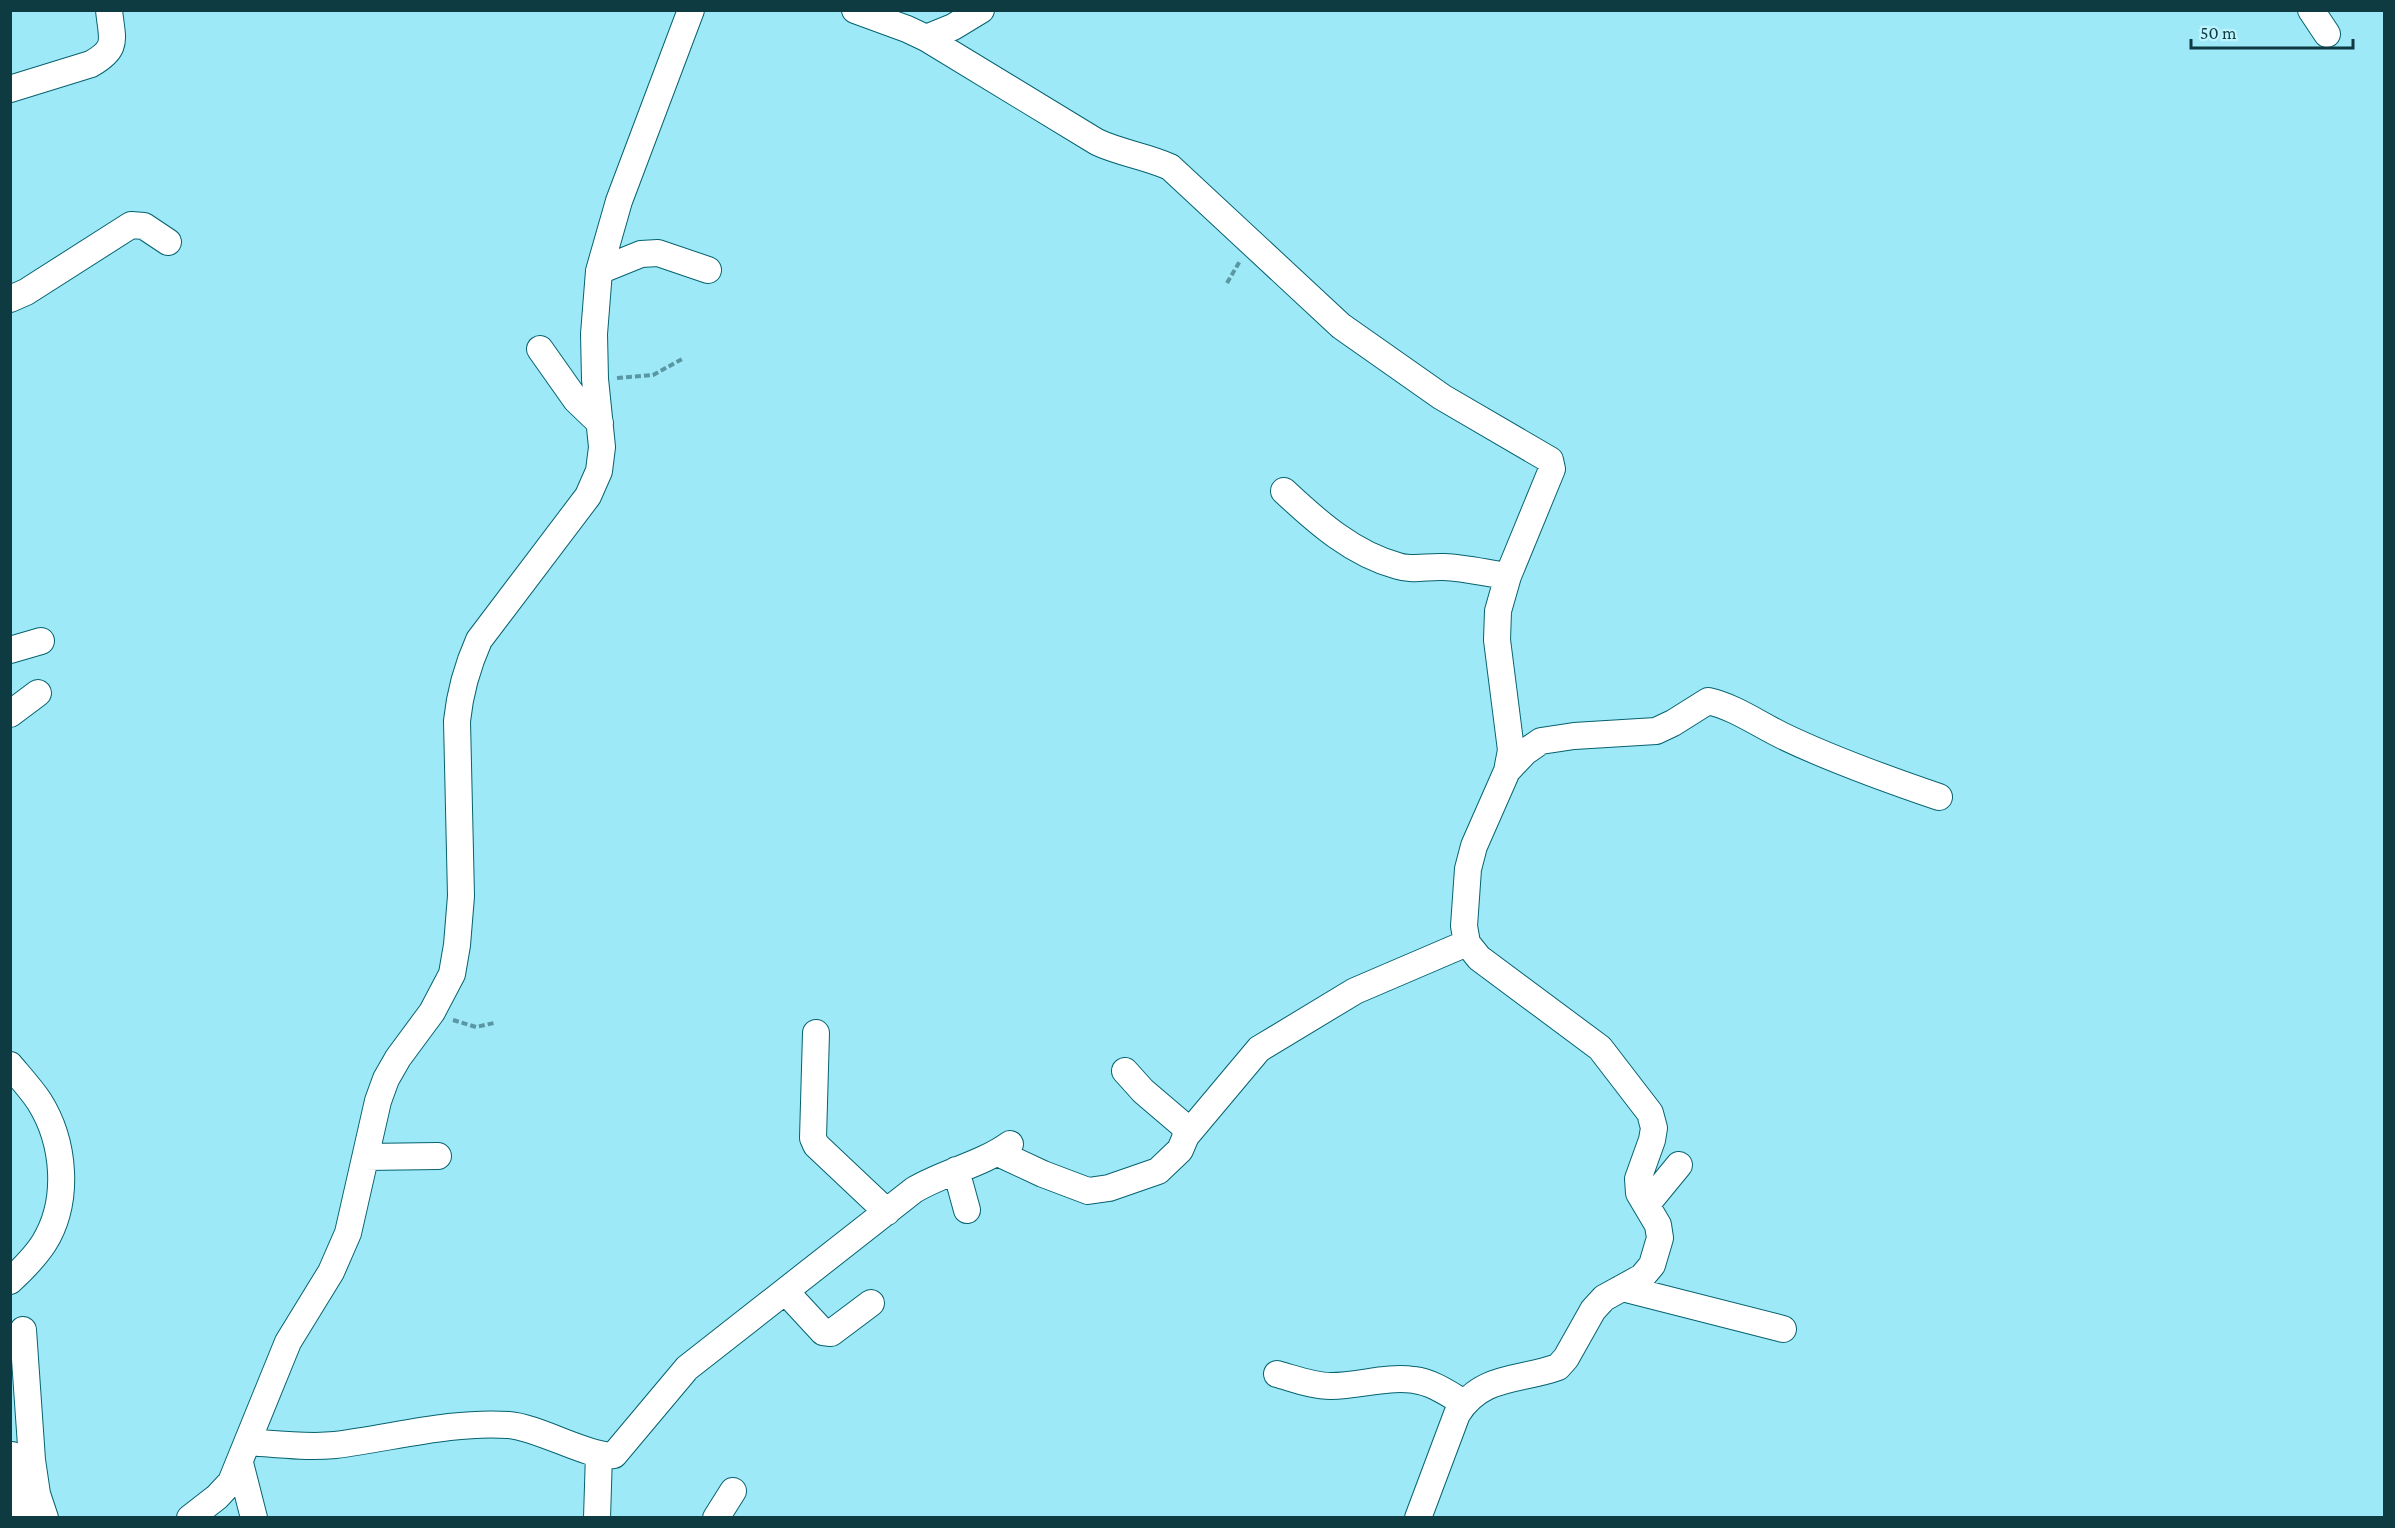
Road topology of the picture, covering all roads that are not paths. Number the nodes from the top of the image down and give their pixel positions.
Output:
1 (109, 10) edge
2 (691, 10) edge
3 (855, 10) edge
4 (981, 10) edge
5 (2311, 10) edge
6 (2327, 34) dead end
7 (926, 38) junction
8 (10, 89) edge
9 (168, 242) dead end
10 (708, 270) dead end
11 (599, 272) junction
12 (10, 299) edge
13 (540, 349) dead end
14 (600, 423) junction
15 (1284, 491) dead end
16 (1508, 576) junction
17 (41, 641) dead end
18 (10, 650) edge
19 (38, 693) dead end
20 (10, 714) edge
21 (1507, 771) junction
22 (1939, 796) dead end
23 (1467, 943) junction
24 (816, 1033) dead end
25 (10, 1065) edge
26 (1125, 1071) dead end
27 (1186, 1136) junction
28 (438, 1156) dead end
29 (366, 1157) junction
30 (1679, 1165) dead end
31 (956, 1170) junction
32 (1647, 1204) junction
33 (967, 1210) dead end
34 (887, 1212) junction
35 (10, 1281) edge
36 (1622, 1288) junction
37 (786, 1292) junction
38 (871, 1303) dead end
39 (1783, 1329) dead end
40 (23, 1330) dead end
41 (1277, 1374) dead end
42 (1464, 1402) junction
43 (244, 1453) junction
44 (599, 1454) junction
45 (12, 1455) dead end
46 (733, 1491) dead end
47 (24, 1518) edge
48 (45, 1518) edge
49 (190, 1518) edge
50 (254, 1518) edge
51 (597, 1518) edge
52 (716, 1518) edge
53 (1418, 1518) edge

1 - 8 street
2 - 11 street
3 - 7 street
4 - 7 street
5 - 6 street
7 - 16 street
9 - 12 street
10 - 11 street
11 - 14 street
13 - 14 street
14 - 29 street
15 - 16 street
16 - 21 street
17 - 18 street
19 - 20 street
21 - 22 street
21 - 23 street
23 - 27 street
23 - 32 street
24 - 34 street
25 - 35 street
26 - 27 street
27 - 31 street
28 - 29 street
29 - 43 street
30 - 32 street
31 - 33 street
31 - 34 street
32 - 36 street
34 - 37 street
36 - 39 street
36 - 42 street
37 - 38 street
37 - 44 street
40 - 48 street
41 - 42 street
42 - 53 street
43 - 44 street
43 - 49 street
43 - 50 street
44 - 51 street
45 - 47 street
46 - 52 street

